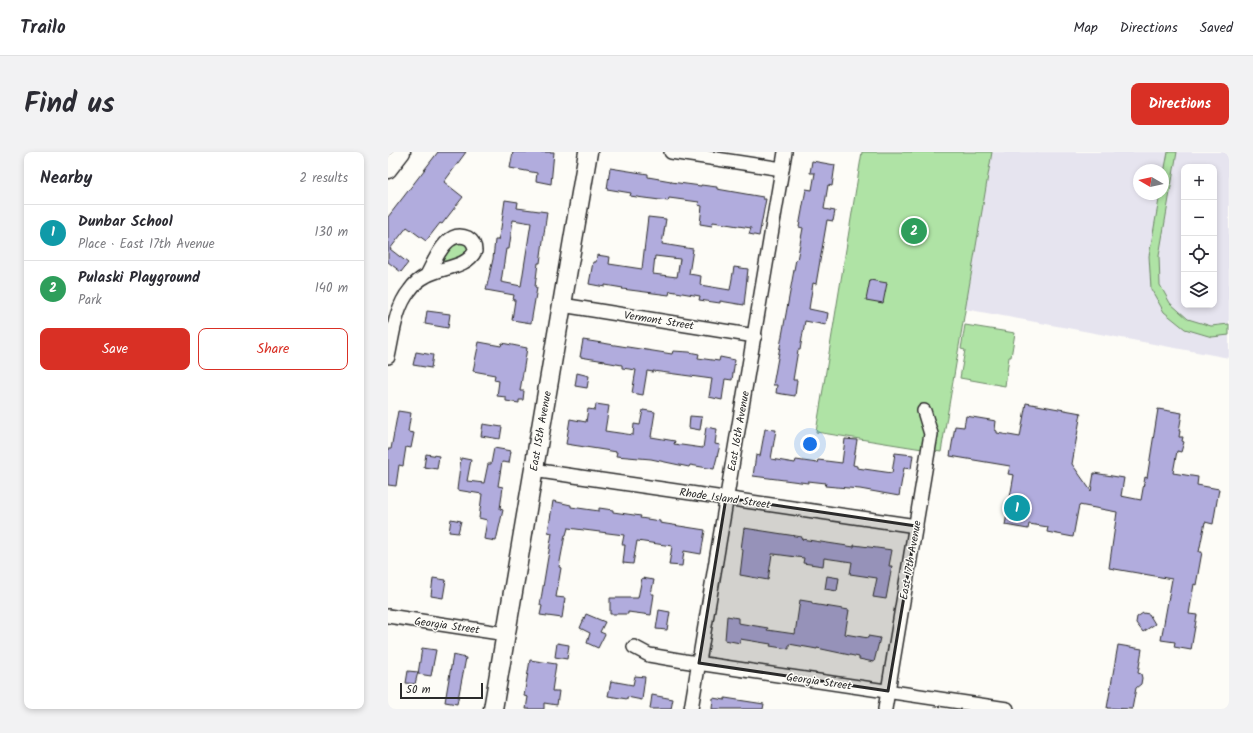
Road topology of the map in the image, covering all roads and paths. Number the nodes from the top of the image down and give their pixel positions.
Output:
1 (402, 152) edge
2 (588, 152) edge
3 (671, 152) edge
4 (785, 152) edge
5 (388, 170) edge
6 (782, 170) junction
7 (427, 275) dead end
8 (562, 305) junction
9 (755, 336) junction
10 (388, 358) edge
11 (924, 411) dead end
12 (534, 470) junction
13 (726, 498) junction
14 (916, 526) junction
15 (388, 616) edge
16 (506, 634) junction
17 (634, 647) dead end
18 (699, 663) junction
19 (888, 691) junction
20 (493, 709) edge
21 (691, 709) edge
22 (885, 709) edge
23 (1007, 709) edge

1 - 5 street
2 - 8 main road, East 15th Avenue
3 - 6 street
4 - 6 street, East 16th Avenue
6 - 9 street, East 16th Avenue
7 - 10 street
8 - 9 street, Vermont Street
8 - 12 main road, East 15th Avenue
9 - 13 street, East 16th Avenue
11 - 14 street, East 17th Avenue
12 - 13 street, Rhode Island Street
12 - 16 main road, East 15th Avenue
13 - 14 street, Rhode Island Street
13 - 18 street, East 16th Avenue
14 - 19 street, East 17th Avenue
15 - 16 street, Georgia Street
16 - 20 main road, East 15th Avenue
17 - 18 street, Georgia Street
18 - 19 street, Georgia Street
18 - 21 street, East 16th Avenue
19 - 22 street, East 17th Avenue
19 - 23 street, Georgia Street

